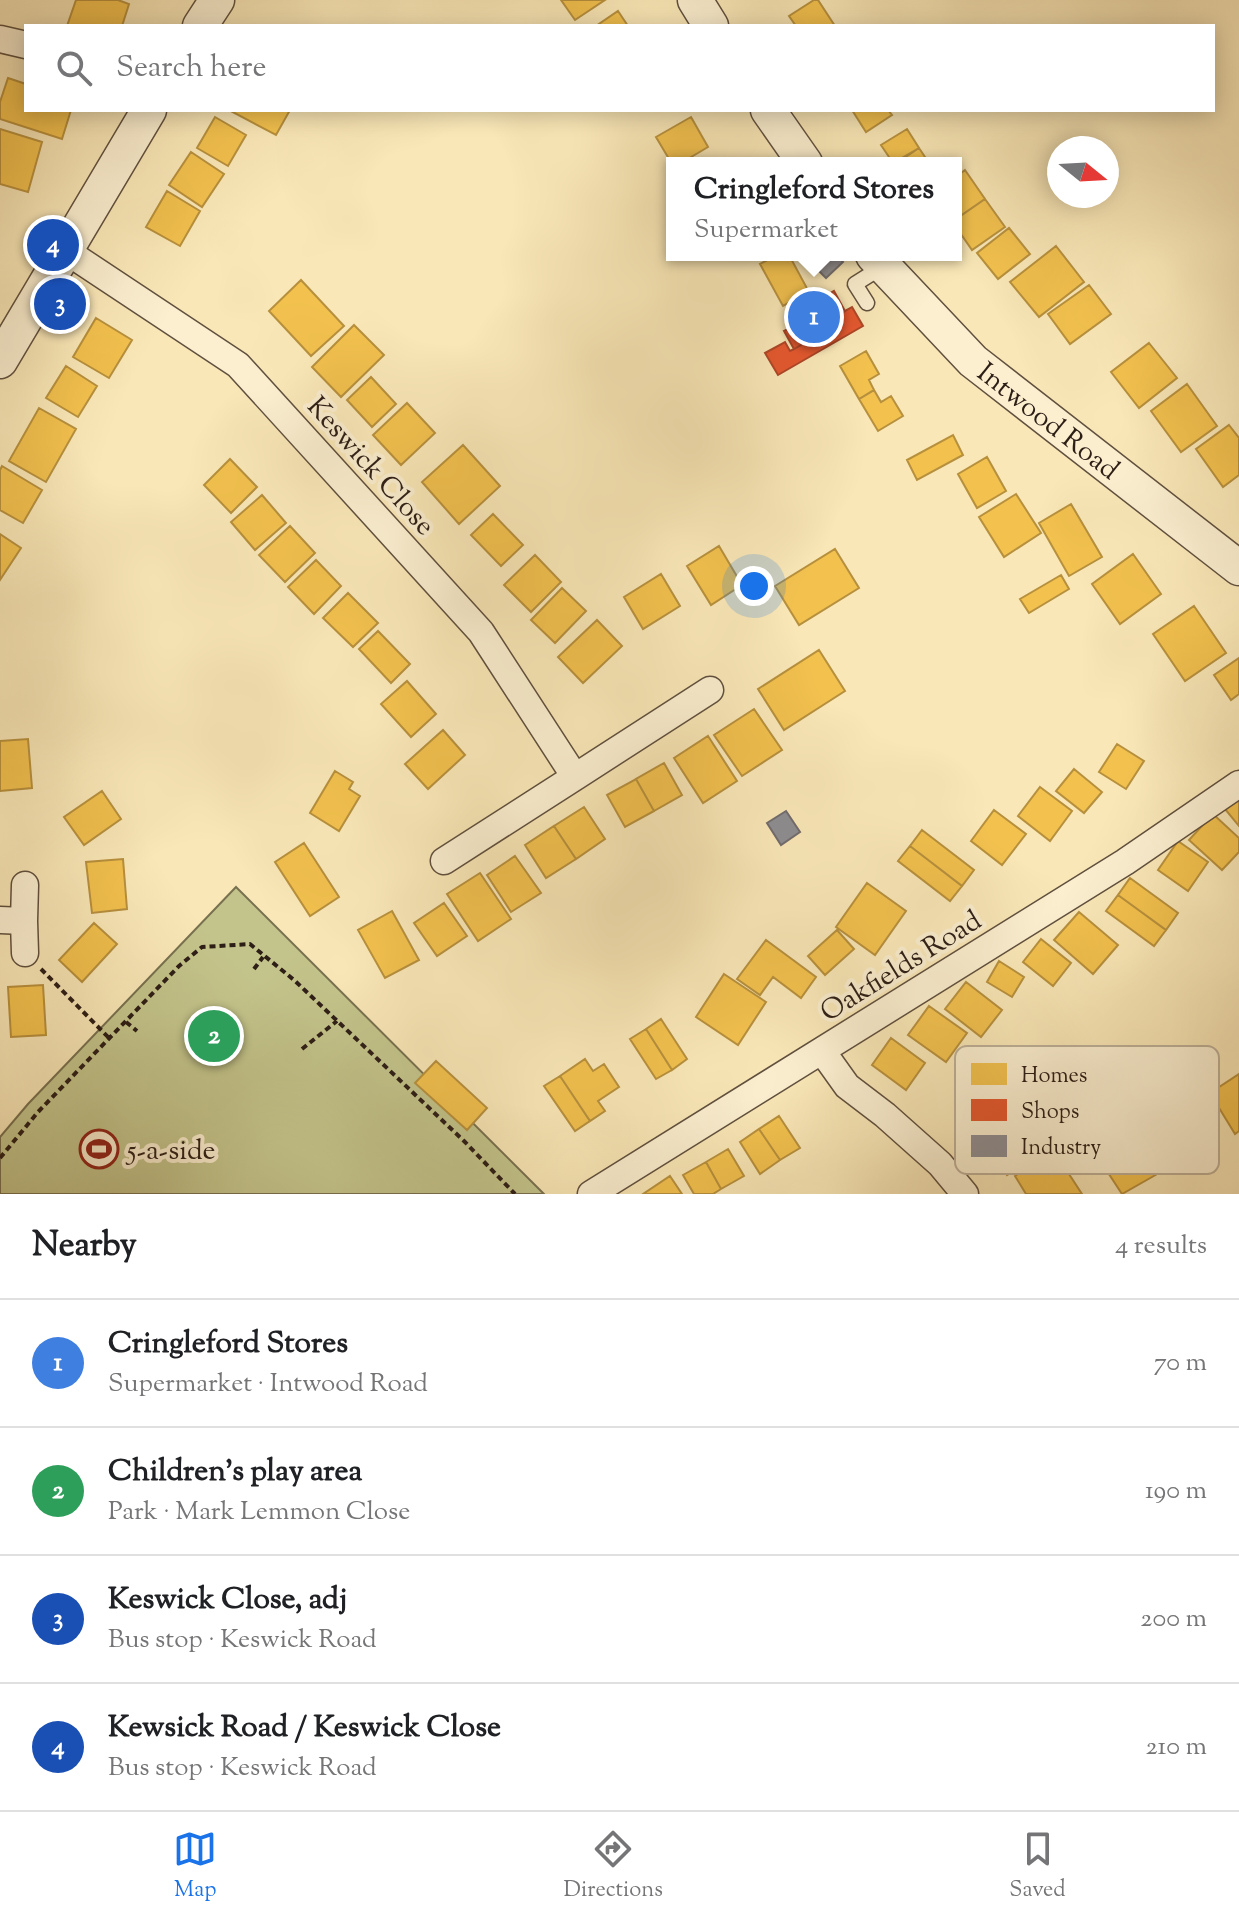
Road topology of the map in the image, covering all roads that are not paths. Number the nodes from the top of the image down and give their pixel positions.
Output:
1 (217, 0) edge
2 (695, 0) edge
3 (201, 24) edge
4 (710, 24) edge
5 (0, 39) edge
6 (24, 45) edge
7 (148, 112) edge
8 (769, 112) edge
9 (801, 157) edge
10 (66, 251) junction
11 (878, 261) edge
12 (867, 303) dead end
13 (0, 361) edge
14 (1239, 568) edge
15 (710, 690) dead end
16 (575, 777) junction
17 (1239, 784) edge
18 (444, 861) dead end
19 (25, 885) dead end
20 (12, 920) edge
21 (25, 953) road end
22 (822, 1051) junction
23 (591, 1194) edge
24 (965, 1194) edge

1 - 3 street
2 - 4 street
5 - 6 street
7 - 10 street
8 - 9 street
10 - 13 street
10 - 16 street, Keswick Close
11 - 12 lane
11 - 14 street, Intwood Road
15 - 16 street
16 - 18 street
17 - 22 street, Oakfields Road
19 - 20 street
20 - 21 street
22 - 23 street, Oakfields Road
22 - 24 street

